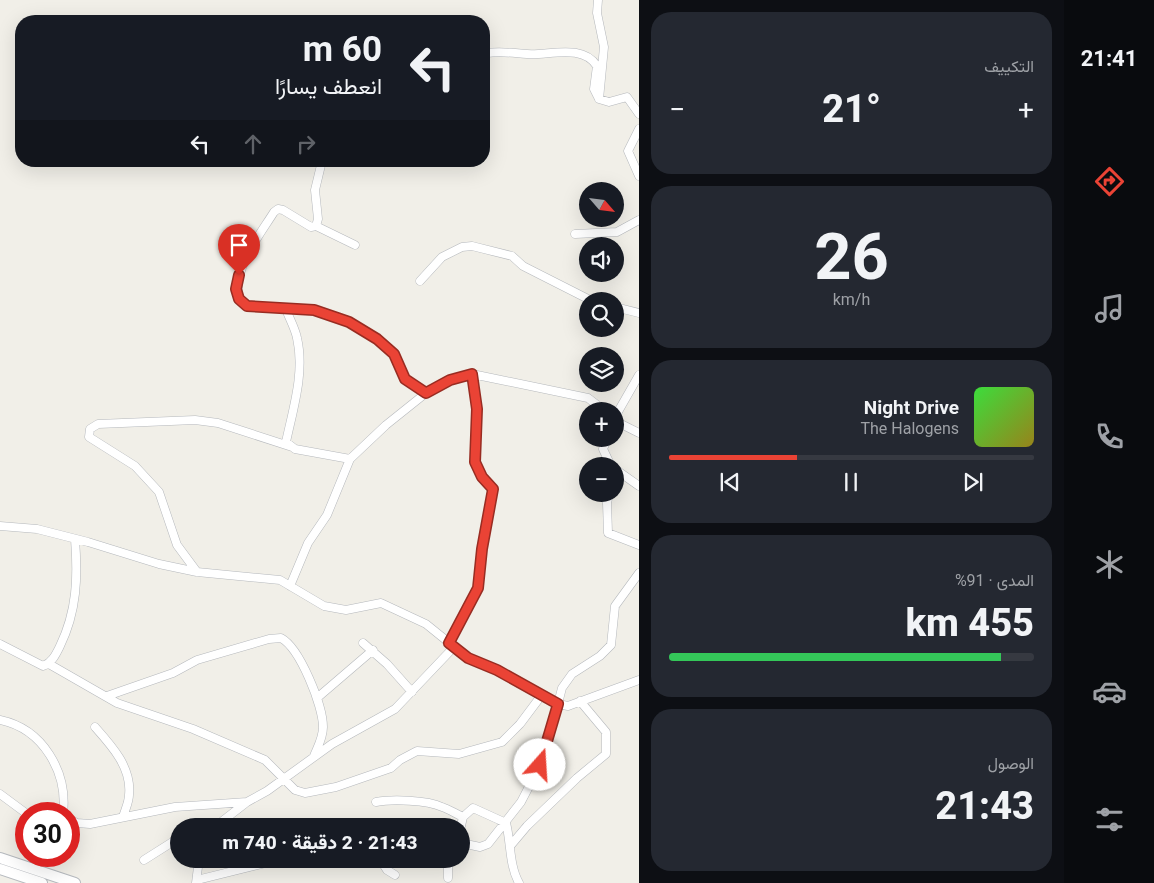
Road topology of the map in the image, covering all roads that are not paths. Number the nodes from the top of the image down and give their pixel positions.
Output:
1 (598, 0) edge
2 (490, 52) edge
3 (598, 99) junction
4 (639, 114) edge
5 (639, 129) edge
6 (321, 167) edge
7 (639, 176) edge
8 (639, 220) edge
9 (316, 226) junction
10 (575, 234) dead end
11 (355, 244) dead end
12 (420, 281) dead end
13 (579, 294) edge
14 (286, 309) junction
15 (624, 309) edge
16 (639, 313) edge
17 (472, 374) junction
18 (639, 374) edge
19 (426, 393) junction
20 (593, 402) edge
21 (623, 402) edge
22 (624, 426) edge
23 (639, 433) edge
24 (289, 446) junction
25 (350, 459) junction
26 (624, 476) edge
27 (639, 486) edge
28 (607, 502) edge
29 (0, 526) edge
30 (75, 538) junction
31 (639, 545) edge
32 (197, 572) junction
33 (639, 573) edge
34 (290, 586) junction
35 (363, 643) dead end
36 (0, 644) edge
37 (451, 645) junction
38 (373, 650) junction
39 (49, 664) junction
40 (639, 680) edge
41 (412, 692) junction
42 (107, 696) junction
43 (541, 696) junction
44 (317, 698) junction
45 (580, 701) junction
46 (558, 704) junction
47 (0, 720) edge
48 (95, 727) dead end
49 (314, 756) junction
50 (284, 779) junction
51 (0, 794) edge
52 (63, 802) edge
53 (247, 802) junction
54 (376, 802) dead end
55 (15, 805) edge
56 (123, 818) junction
57 (226, 818) edge
58 (463, 818) joint
59 (80, 823) edge
60 (506, 823) junction
61 (170, 844) edge
62 (470, 844) edge
63 (511, 845) junction
64 (0, 858) edge
65 (144, 860) dead end
66 (198, 868) edge
67 (248, 868) edge
68 (386, 868) edge
69 (448, 868) edge
70 (0, 869) edge
71 (395, 874) dead end
72 (448, 878) dead end
73 (196, 882) edge
74 (42, 883) edge
75 (75, 883) edge
76 (519, 883) edge

1 - 3 street
2 - 3 street
3 - 4 street
5 - 7 street
6 - 9 street
8 - 10 street
9 - 11 street
9 - 14 street
12 - 13 street
14 - 19 street
14 - 24 street
15 - 16 street
17 - 19 street
17 - 20 street
17 - 37 street
18 - 21 street
19 - 25 street
22 - 23 street
24 - 25 street
24 - 32 street
25 - 34 street
26 - 27 street
28 - 31 street
29 - 30 street
30 - 32 street
30 - 39 street
32 - 34 street
33 - 46 street
34 - 37 street
35 - 38 street
36 - 39 street
37 - 41 street
37 - 43 street
38 - 41 street
38 - 44 street
39 - 42 street
40 - 45 street
41 - 49 street
42 - 44 street
42 - 50 street
43 - 46 street
43 - 50 street
44 - 49 street
45 - 46 street
45 - 63 street
46 - 60 street
47 - 52 street
48 - 56 street
49 - 50 street
50 - 53 street
51 - 55 street
53 - 56 street
53 - 57 street
54 - 58 street
56 - 59 street
58 - 60 street
60 - 62 street
60 - 63 street
61 - 65 street
63 - 76 street
64 - 75 street
66 - 73 street
67 - 73 street
68 - 71 street
69 - 72 street
70 - 74 street

